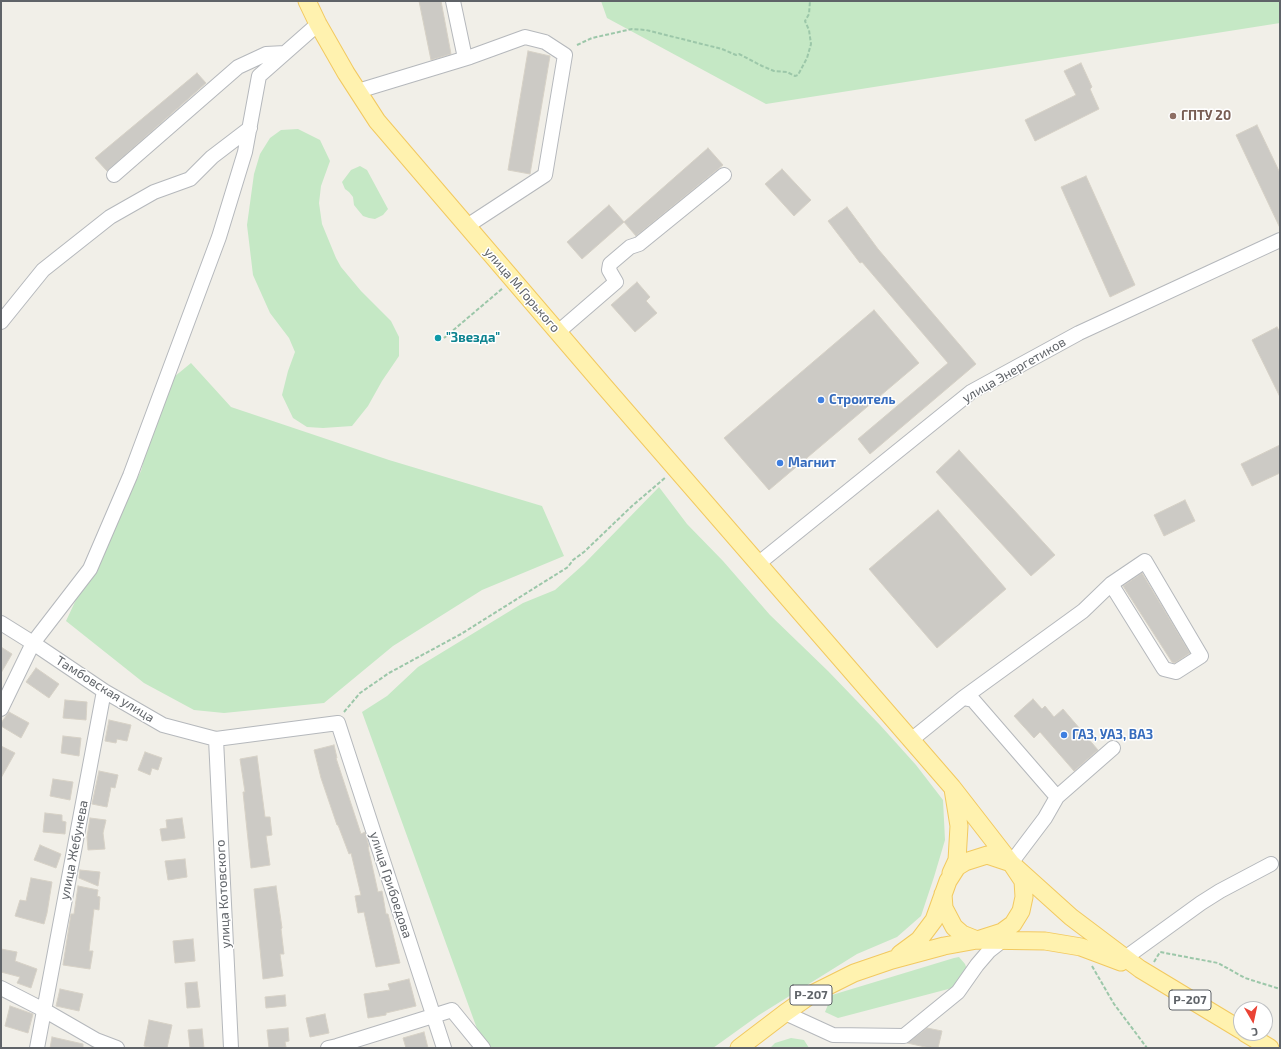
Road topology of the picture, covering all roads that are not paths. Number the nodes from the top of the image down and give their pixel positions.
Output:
1 (307, 1) edge
2 (453, 1) edge
3 (318, 24) junction
4 (285, 53) junction
5 (465, 58) junction
6 (358, 91) junction
7 (250, 128) junction
8 (114, 175) dead end
9 (724, 175) dead end
10 (468, 226) junction
11 (1280, 240) edge
12 (1, 322) edge
13 (558, 332) junction
14 (759, 563) junction
15 (1111, 584) junction
16 (1, 624) edge
17 (33, 643) junction
18 (104, 691) junction
19 (963, 698) junction
20 (1, 709) edge
21 (216, 739) junction
22 (911, 740) junction
23 (1113, 748) dead end
24 (952, 787) junction
25 (1057, 797) junction
26 (1011, 863) junction
27 (1271, 864) dead end
28 (946, 887) junction
29 (977, 940) junction
30 (1003, 940) junction
31 (1125, 958) junction
32 (892, 960) junction
33 (1143, 971) junction
34 (1, 988) edge
35 (44, 1010) junction
36 (785, 1013) junction
37 (434, 1015) junction
38 (1233, 1025) edge
39 (1258, 1041) edge
40 (334, 1047) edge
41 (37, 1048) edge
42 (117, 1048) edge
43 (230, 1048) edge
44 (444, 1048) edge
45 (483, 1048) edge
46 (739, 1048) edge
47 (1270, 1048) edge

1 - 3 main road, улица М.Горького
2 - 5 street
3 - 4 street
3 - 6 main road, улица М.Горького
4 - 7 street
4 - 8 street
5 - 6 street
5 - 10 street
6 - 10 main road, улица М.Горького
7 - 12 street
7 - 17 street
9 - 13 street
10 - 13 main road, улица М.Горького
11 - 14 street, улица Энергетиков
13 - 14 main road, улица М.Горького
14 - 22 main road, улица М.Горького
15 - 15 street
15 - 19 street
16 - 17 street, Тамбовская улица
17 - 18 street, Тамбовская улица
17 - 20 street
18 - 21 street, Тамбовская улица
18 - 35 street, улица Жебунева
19 - 22 street
19 - 25 street
21 - 37 street, улица Грибоедова
21 - 43 street, улица Котовского
22 - 24 main road, улица М.Горького
23 - 25 street
24 - 26 main road, улица М.Горького
24 - 28 main road
25 - 26 street
26 - 28 main road, Р-207
26 - 29 main road, Р-207
26 - 31 main road, Р-207
27 - 31 street
28 - 29 main road
28 - 32 main road, Р-207
29 - 30 main road, Р-207
29 - 32 main road, Р-207
30 - 33 main road, Р-207
30 - 36 street
31 - 33 main road, Р-207
32 - 36 main road, Р-207
33 - 38 main road, Р-207
34 - 35 street
35 - 41 street, улица Жебунева
35 - 42 street
36 - 46 main road, Р-207
37 - 40 street
37 - 44 street, улица Грибоедова
37 - 45 street
39 - 47 main road

